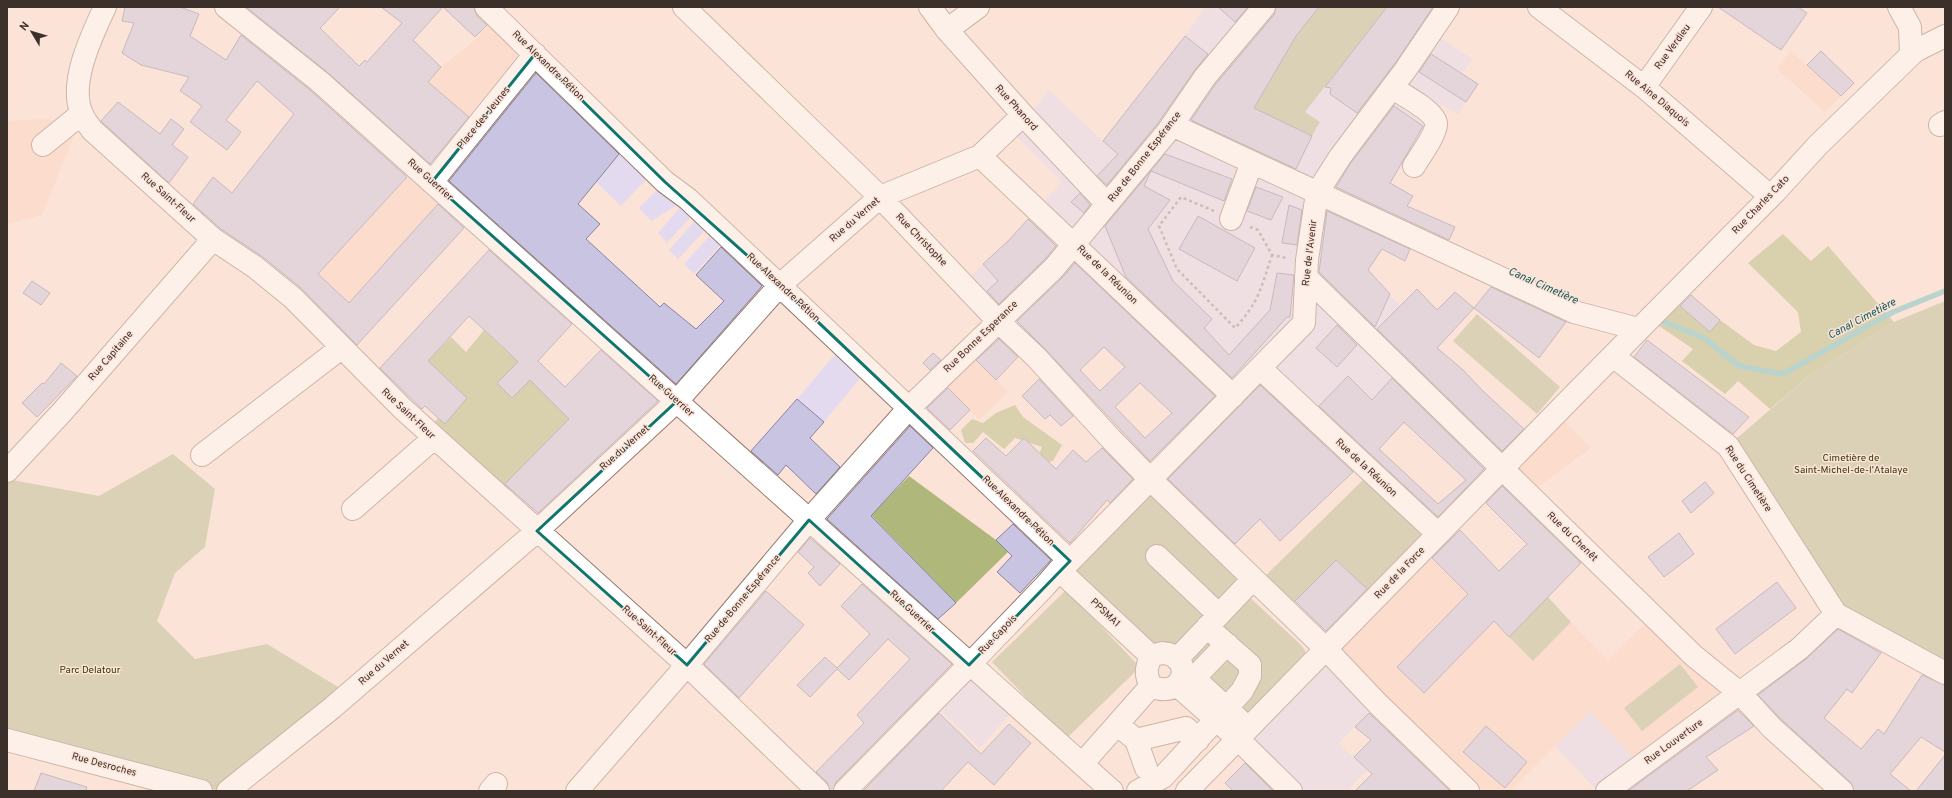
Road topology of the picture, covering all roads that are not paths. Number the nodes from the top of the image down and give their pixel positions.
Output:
1 (226, 7) edge
2 (240, 7) edge
3 (684, 7) edge
4 (930, 7) edge
5 (978, 7) edge
6 (1264, 7) edge
7 (1448, 7) edge
8 (1539, 7) edge
9 (1701, 7) edge
10 (102, 10) edge
11 (495, 10) edge
12 (1902, 12) edge
13 (947, 30) junction
14 (1945, 36) edge
15 (535, 54) junction
16 (1911, 54) junction
17 (319, 81) junction
18 (1644, 87) junction
19 (1392, 88) junction
20 (81, 114) junction
21 (1023, 115) junction
22 (1172, 125) junction
23 (43, 145) dead end
24 (980, 156) junction
25 (1252, 162) junction
26 (1414, 166) dead end
27 (432, 182) junction
28 (1317, 193) junction
29 (1770, 196) junction
30 (880, 197) junction
31 (1108, 204) junction
32 (1231, 219) road end
33 (213, 238) junction
34 (1075, 244) junction
35 (1054, 268) joint
36 (1307, 268) junction
37 (780, 285) junction
38 (998, 321) junction
39 (1638, 329) junction
40 (341, 348) junction
41 (1613, 356) junction
42 (1260, 368) junction
43 (1233, 396) junction
44 (677, 401) junction
45 (909, 408) junction
46 (434, 438) junction
47 (202, 455) dead end
48 (1502, 468) junction
49 (7, 471) edge
50 (1150, 479) junction
51 (354, 510) dead end
52 (810, 520) junction
53 (537, 531) junction
54 (1438, 534) junction
55 (1157, 556) dead end
56 (1065, 565) junction
57 (1253, 578) junction
58 (1836, 614) junction
59 (1213, 621) junction
60 (1227, 644) junction
61 (1326, 649) junction
62 (1151, 656) junction
63 (687, 665) junction
64 (969, 665) junction
65 (1945, 673) edge
66 (1183, 674) junction
67 (1151, 686) junction
68 (1741, 694) junction
69 (1222, 714) junction
70 (1118, 724) junction
71 (1243, 734) junction
72 (7, 740) edge
73 (1136, 740) junction
74 (1198, 740) junction
75 (1085, 761) junction
76 (1146, 768) dead end
77 (201, 791) edge
78 (228, 791) edge
79 (577, 791) edge
80 (818, 791) edge
81 (845, 791) edge
82 (1112, 791) edge
83 (1124, 791) edge
84 (1138, 791) edge
85 (1187, 791) edge
86 (1291, 791) edge
87 (1468, 791) edge
88 (1607, 791) edge
89 (1842, 791) edge

1 - 17 street, Rue Guerrier
2 - 17 street
3 - 30 street, Rue Christophe
4 - 13 street, Rue Phanord
5 - 13 street
6 - 22 street, Rue de Bonne Espérance
7 - 19 street, Rue de l'Avenir
8 - 18 street, Rue Aine Diaquois
9 - 18 street, Rue Verdieu
10 - 20 street, Rue Saint-Fleur
11 - 15 street, Rue Alexandre Pétion
12 - 14 street
12 - 16 street
13 - 21 street, Rue Phanord
14 - 16 street, Rue Charles Cato
15 - 27 street, Place des Jeunes
15 - 37 street, Rue Alexandre Pétion
16 - 29 street, Rue Charles Cato
17 - 27 street, Rue Guerrier
18 - 29 street, Rue Aine Diaquois
19 - 26 street
19 - 28 street, Rue de l'Avenir
20 - 23 street
20 - 33 street, Rue Saint-Fleur
21 - 24 street, Rue du Vernet
21 - 31 street, Rue Phanord
22 - 25 street
22 - 31 street, Rue de Bonne Espérance
24 - 30 street, Rue du Vernet
24 - 34 street, Rue de la Réunion
25 - 28 street
25 - 32 street
27 - 44 street, Rue Guerrier
28 - 36 street, Rue de l'Avenir
28 - 39 street
29 - 39 street, Rue Charles Cato
30 - 37 street, Rue du Vernet
30 - 38 street, Rue Christophe
31 - 34 street, Rue de Bonne Espérance
33 - 40 street, Rue Saint-Fleur
33 - 49 street, Rue Capitaine
34 - 35 street, Rue de Bonne Espérance
34 - 43 street, Rue de la Réunion
35 - 38 street, Rue Bonne Esperance
36 - 42 street, Rue de l'Avenir
36 - 48 street, Rue du Chenêt
37 - 44 street, Rue du Vernet
37 - 45 street, Rue Alexandre Pétion
38 - 45 street, Rue Bonne Esperance
38 - 50 street, Rue Christophe
39 - 41 street, Rue Charles Cato
40 - 46 street, Rue Saint-Fleur
40 - 47 street
41 - 48 street, Rue de la Force
41 - 58 street, Rue du Cimetière
42 - 43 street, Rue de l'Avenir
42 - 54 street, Rue de la Réunion
43 - 50 street, Rue de l'Avenir
44 - 52 street, Rue Guerrier
44 - 53 street, Rue du Vernet
45 - 52 street, Rue de Bonne Espérance
45 - 56 street, Rue Alexandre Pétion
46 - 51 street
46 - 53 street, Rue Saint-Fleur
48 - 54 street, Rue de la Force
48 - 68 street, Rue du Chenêt
50 - 56 street, Rue Capois
50 - 57 street, Rue Christophe
52 - 63 street, Rue de Bonne Espérance
52 - 64 street, Rue Guerrier
53 - 63 street, Rue Saint-Fleur
53 - 78 street, Rue du Vernet
54 - 61 street, Rue de la Force
55 - 59 street
56 - 62 street, PPSMA1
56 - 64 street, Rue Capois
57 - 59 street
57 - 61 street, Rue Christophe
58 - 65 street
58 - 68 street, Rue Louverture
59 - 60 street
59 - 66 street
60 - 66 street
60 - 69 street
61 - 71 street, Rue de la Force
61 - 87 street, Rue Christophe
62 - 66 street
62 - 67 street
63 - 79 street, Rue de Bonne Espérance
63 - 80 street, Rue Saint-Fleur
64 - 75 street, Rue Guerrier
64 - 81 street, Rue Capois
66 - 67 street
66 - 69 street
67 - 70 street
68 - 88 street, Rue Louverture
68 - 89 street, Rue du Chenêt
69 - 71 street
69 - 74 street
70 - 73 street
70 - 75 street
71 - 85 street, Rue de la Force
71 - 86 street
72 - 77 street, Rue Desroches
73 - 74 street
73 - 76 street
74 - 84 street
75 - 82 street, Rue Guerrier
75 - 83 street

